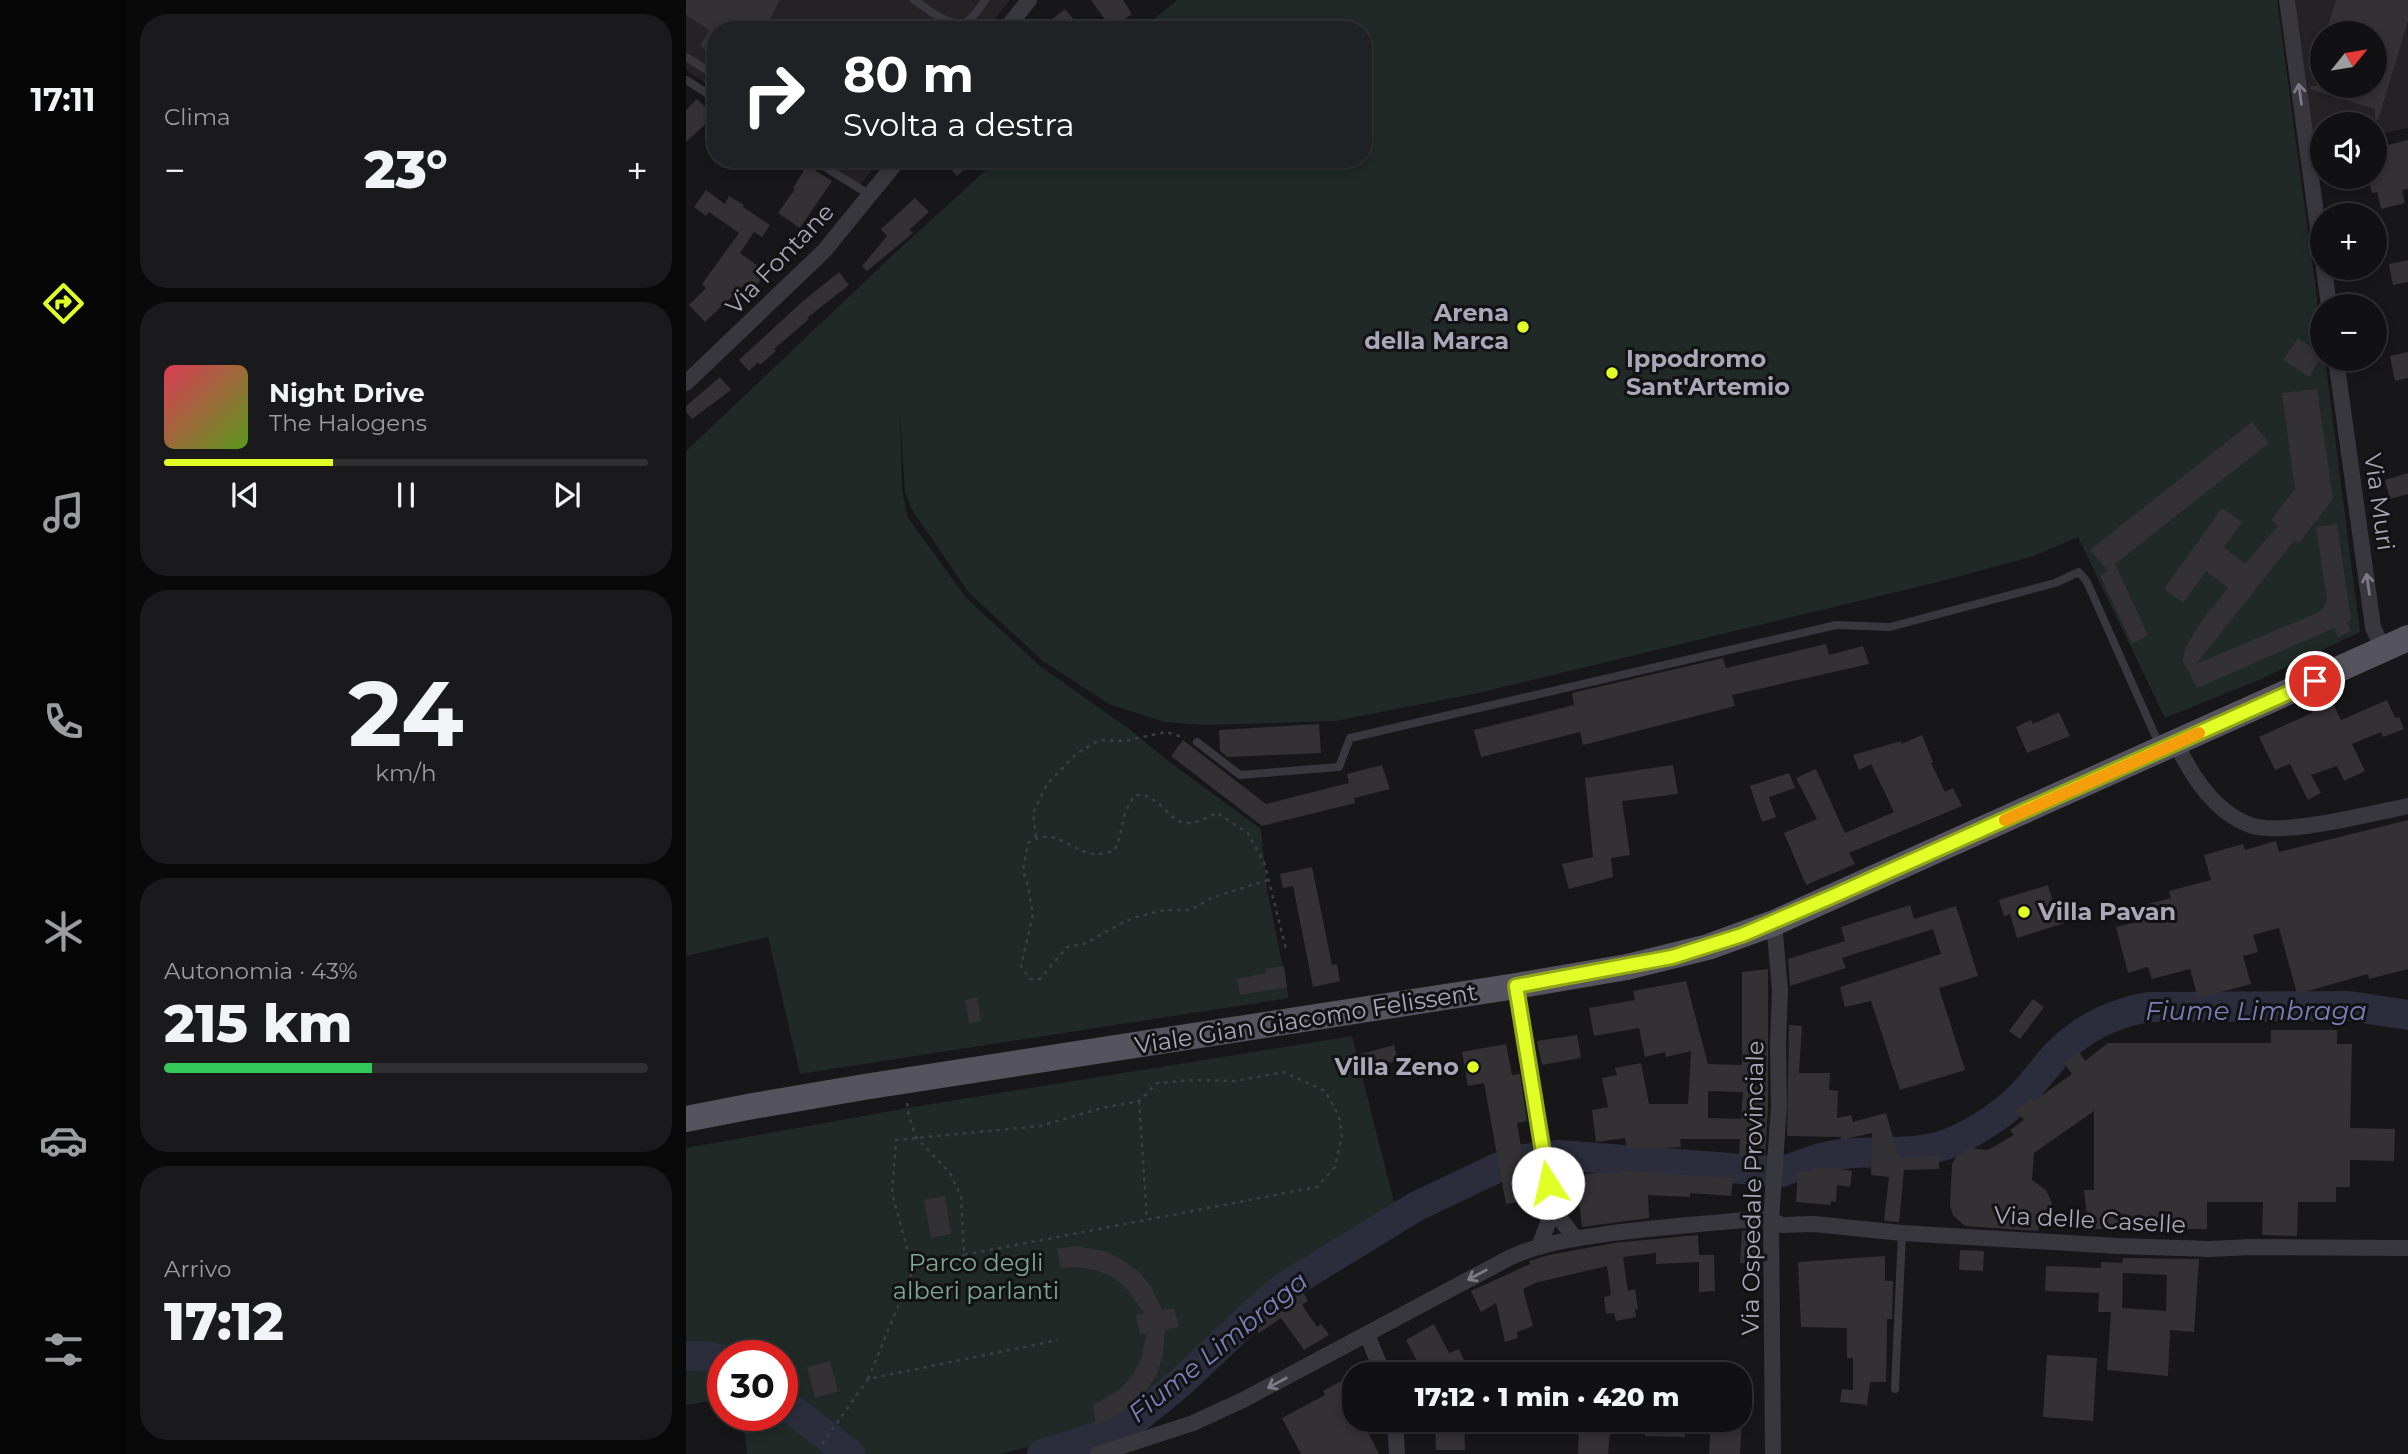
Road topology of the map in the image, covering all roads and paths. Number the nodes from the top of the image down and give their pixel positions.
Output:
1 (914, 0) edge
2 (985, 0) edge
3 (1029, 0) edge
4 (2287, 0) edge
5 (948, 21) edge
6 (968, 21) edge
7 (1012, 21) edge
8 (686, 57) edge
9 (707, 70) edge
10 (686, 79) edge
11 (707, 93) edge
12 (826, 168) edge
13 (892, 168) edge
14 (870, 195) junction
15 (2315, 203) edge
16 (2338, 371) edge
17 (686, 383) edge
18 (2408, 638) edge
19 (2383, 650) junction
20 (1197, 741) joint
21 (2169, 746) junction
22 (2408, 806) edge
23 (1036, 837) junction
24 (1268, 880) junction
25 (1774, 923) junction
26 (1286, 949) dead end
27 (1516, 986) junction
28 (906, 1092) dead end
29 (1139, 1101) junction
30 (686, 1119) edge
31 (916, 1137) junction
32 (1551, 1202) junction
33 (1147, 1219) junction
34 (1771, 1220) junction
35 (1902, 1233) junction
36 (1575, 1238) junction
37 (1539, 1247) junction
38 (2408, 1248) edge
39 (964, 1255) junction
40 (913, 1270) junction
41 (1367, 1334) junction
42 (1058, 1340) dead end
43 (1378, 1362) edge
44 (868, 1379) junction
45 (1895, 1390) dead end
46 (1395, 1432) edge
47 (822, 1444) dead end
48 (1098, 1454) edge
49 (1396, 1454) edge
50 (1773, 1454) edge

1 - 5 lane
2 - 6 lane
3 - 7 street
15 -> 4 street
8 - 9 lane
10 - 11 lane
12 - 14 lane
13 - 14 street, Via Fontane
14 - 17 street, Via Fontane
19 -> 16 street, Via Muri
18 - 19 main road, Viale Gian Giacomo Felissent
19 - 21 main road, Viale Gian Giacomo Felissent
20 - 21 lane
20 - 23 path
21 - 22 street
21 - 25 main road, Viale Gian Giacomo Felissent
23 - 24 path
23 - 24 path
24 - 26 path
25 - 27 main road, Viale Gian Giacomo Felissent
25 - 34 street, Via Ospedale Provinciale
27 - 30 main road, Viale Gian Giacomo Felissent
27 - 32 street
28 - 31 path
29 - 31 path
29 - 33 path
29 - 33 path
31 - 39 path
31 - 40 path
32 - 36 street
32 - 37 street
33 - 39 path
34 - 35 street, Via delle Caselle
34 - 36 street, Via delle Caselle
34 - 50 street, Via Ospedale Provinciale
35 - 38 street, Via delle Caselle
35 - 45 lane
36 - 37 street, Via delle Caselle
37 -> 41 street, Via delle Caselle
39 - 40 path
40 - 44 path
41 - 43 street
41 -> 48 street, Via delle Caselle
42 - 44 path
44 - 47 path
46 - 49 street

